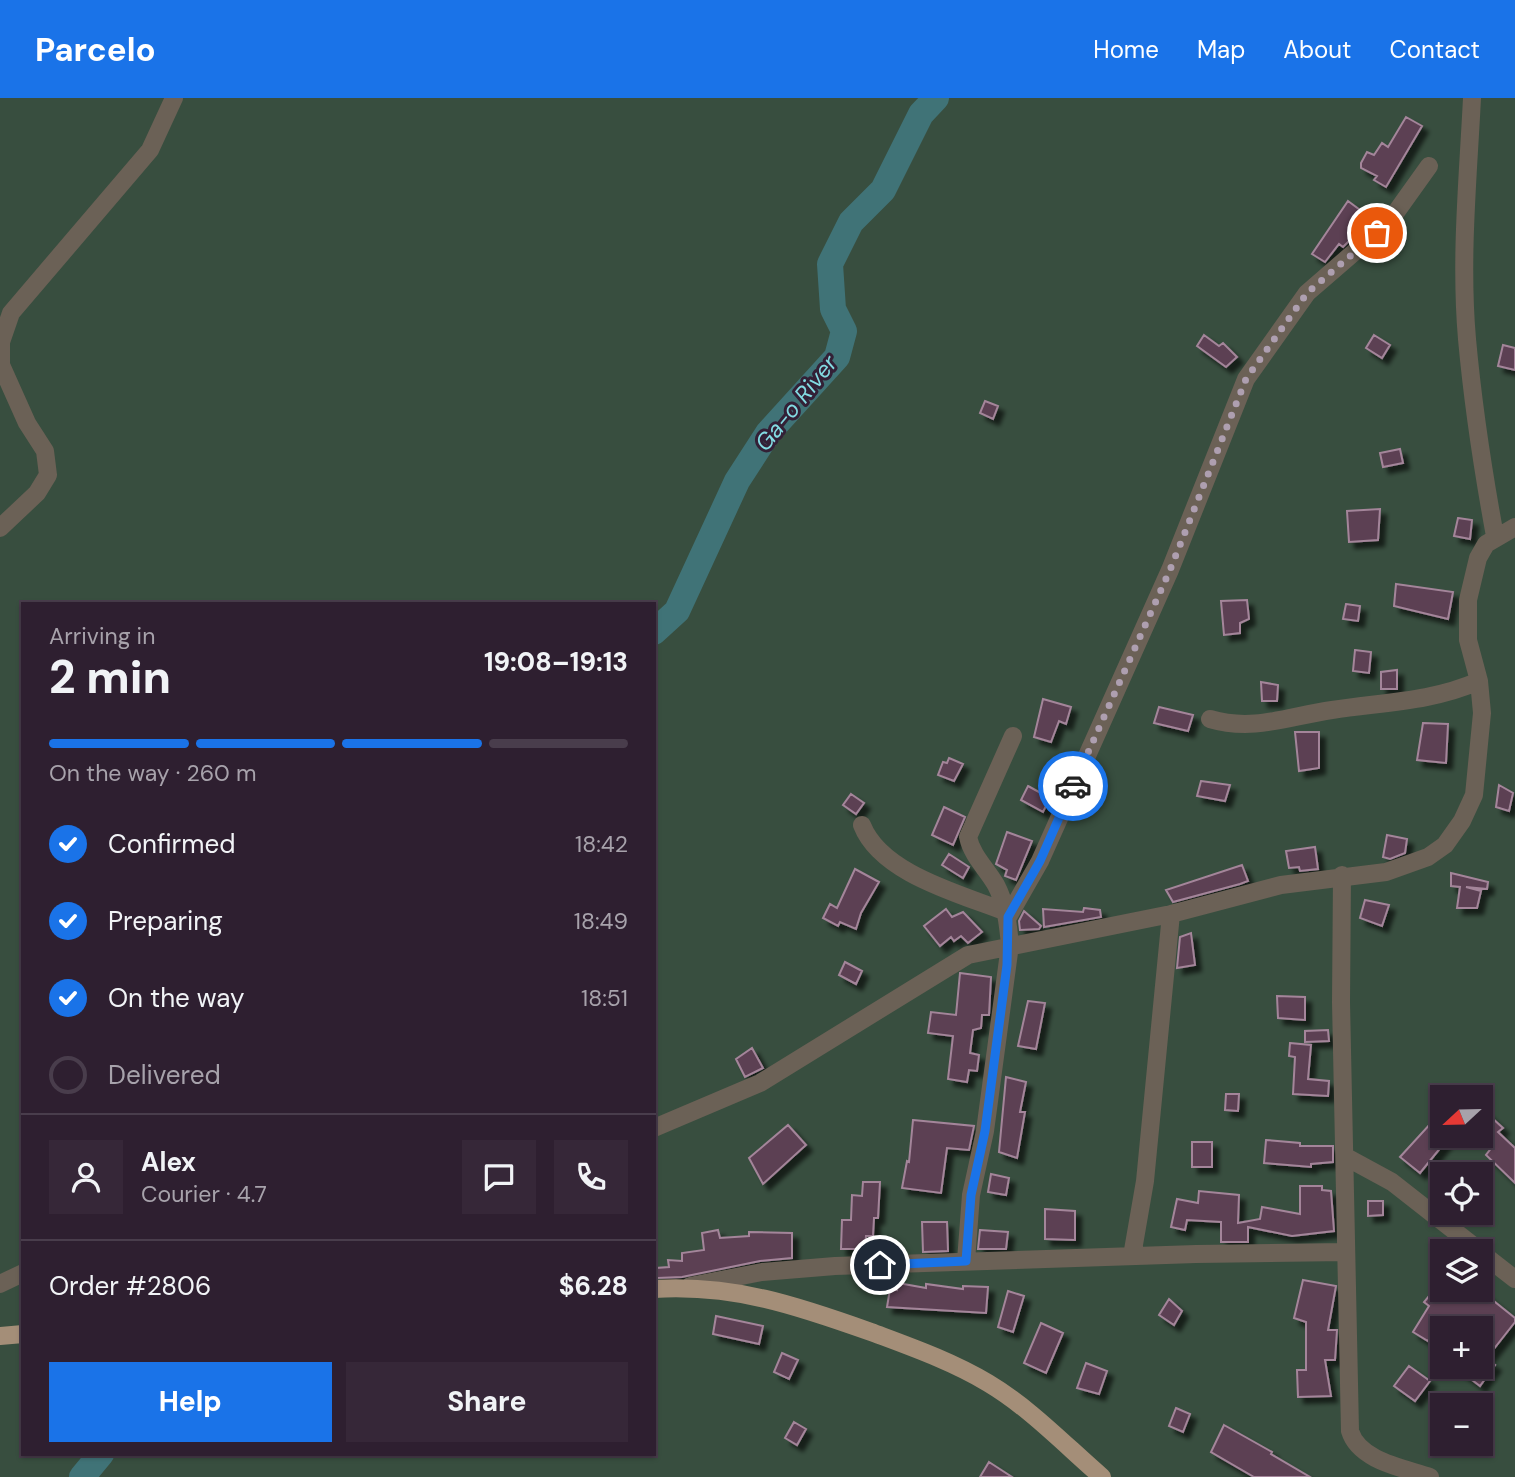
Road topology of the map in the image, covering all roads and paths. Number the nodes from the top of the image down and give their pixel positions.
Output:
1 (174, 98) edge
2 (1472, 98) edge
3 (1429, 166) dead end
4 (1515, 527) edge
5 (0, 528) edge
6 (1495, 536) junction
7 (1479, 681) junction
8 (1210, 719) dead end
9 (1013, 736) dead end
10 (862, 825) dead end
11 (1342, 875) junction
12 (1171, 914) junction
13 (1007, 915) junction
14 (1010, 945) junction
15 (656, 1127) edge
16 (1346, 1157) junction
17 (1464, 1239) edge
18 (1346, 1252) junction
19 (1132, 1256) junction
20 (966, 1261) junction
21 (1493, 1262) edge
22 (21, 1274) edge
23 (1515, 1279) edge
24 (0, 1284) edge
25 (685, 1287) junction
26 (656, 1289) edge
27 (21, 1334) edge
28 (0, 1336) edge
29 (1102, 1477) edge
30 (1430, 1477) edge

1 - 5 street
2 - 6 street
3 - 13 street
4 - 6 street
6 - 7 street
7 - 8 street
7 - 11 street
9 - 13 street
10 - 13 street
11 - 12 street
11 - 16 street
12 - 14 street
12 - 19 street
13 - 14 street
14 - 15 street
14 - 20 street
16 - 17 street
16 - 18 street
18 - 19 street
18 - 30 street
19 - 20 street
20 - 25 street
21 - 23 street
22 - 24 street
25 - 26 main road
25 - 29 main road
27 - 28 main road

